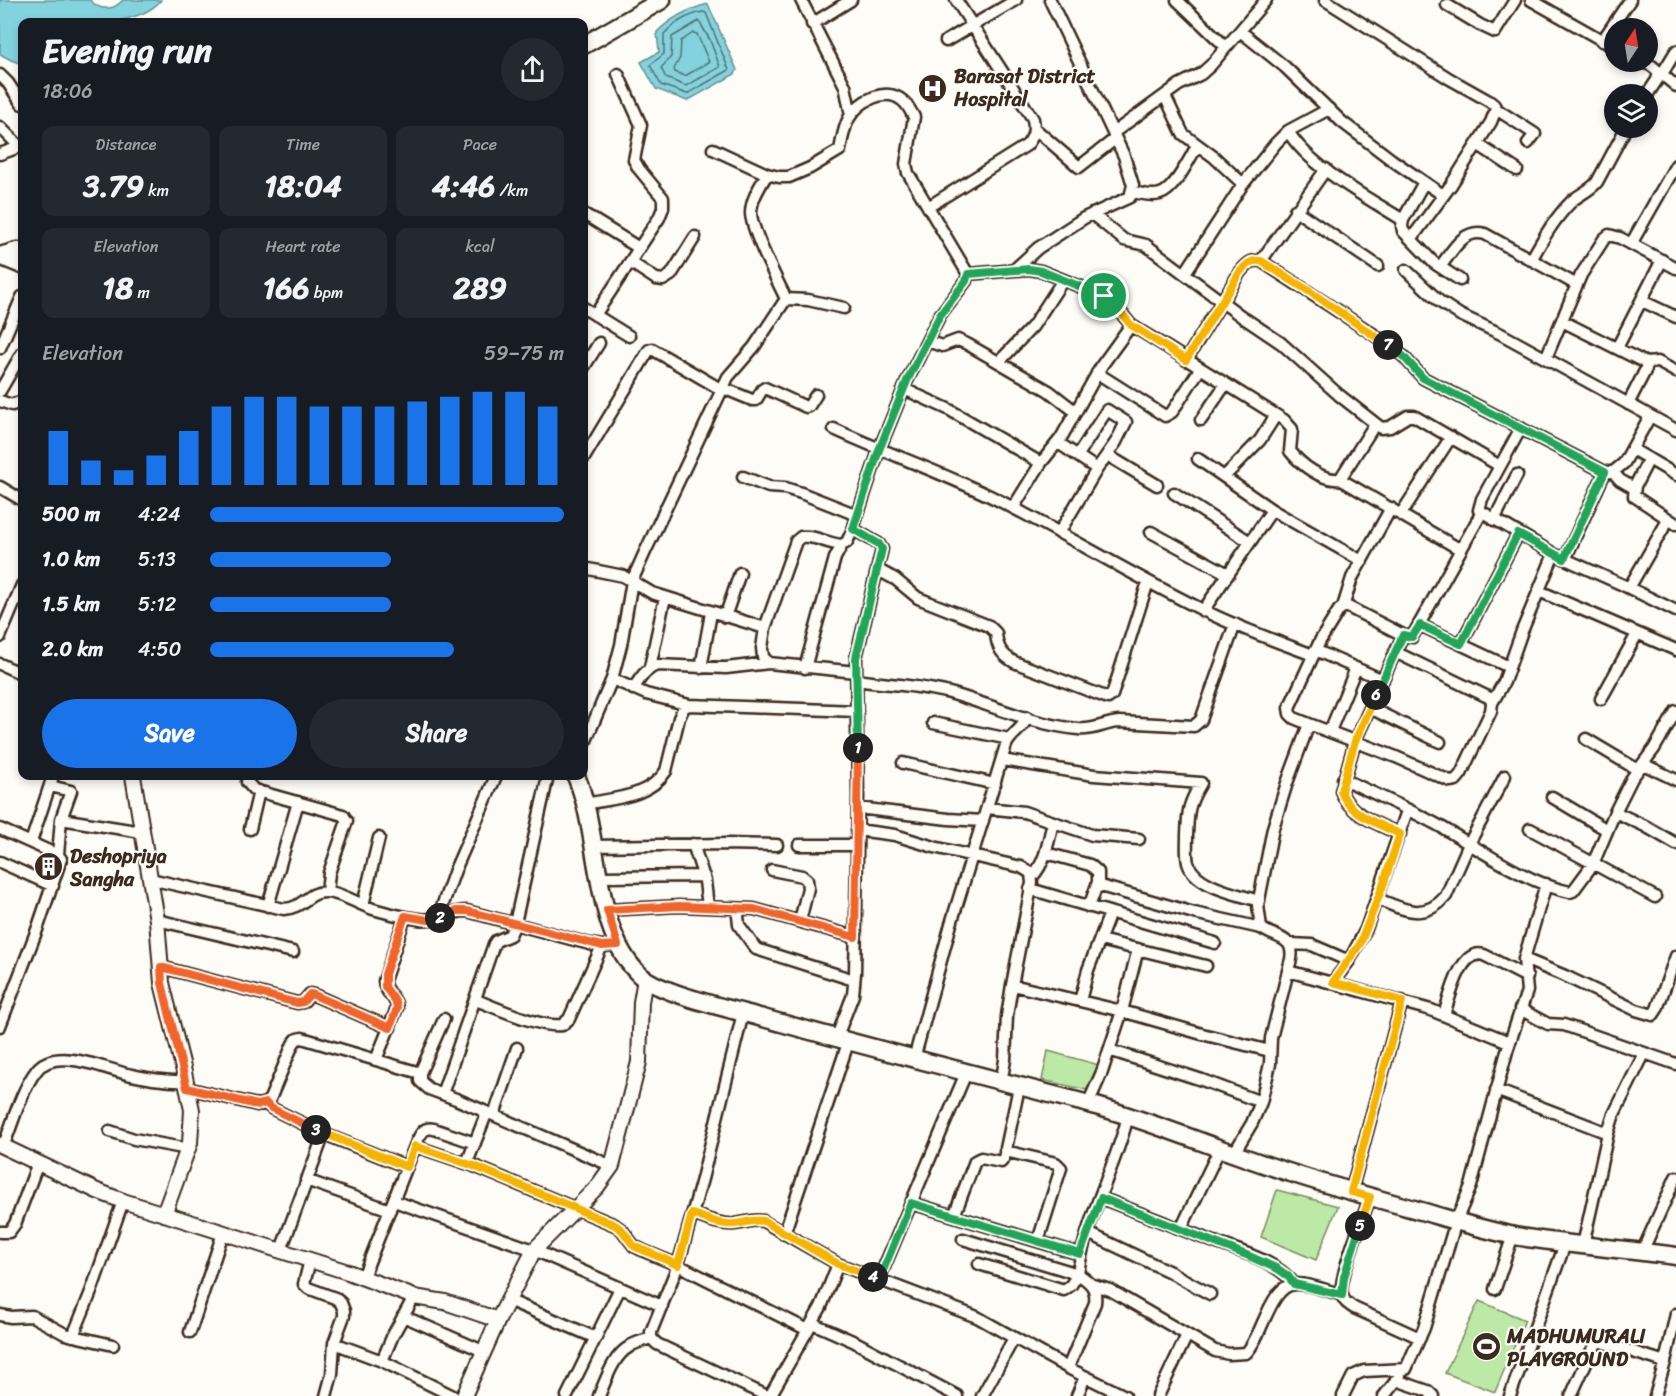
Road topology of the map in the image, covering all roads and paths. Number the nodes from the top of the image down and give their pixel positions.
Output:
1 (662, 0) edge
2 (801, 0) edge
3 (851, 0) edge
4 (956, 0) edge
5 (1016, 0) edge
6 (1050, 0) edge
7 (1177, 0) edge
8 (1266, 0) edge
9 (1325, 0) edge
10 (1515, 0) edge
11 (1531, 0) edge
12 (1630, 0) edge
13 (1447, 5) dead end
14 (812, 24) junction
15 (971, 26) junction
16 (1240, 31) junction
17 (945, 41) dead end
18 (1602, 41) joint
19 (588, 43) edge
20 (1226, 47) junction
21 (1676, 51) edge
22 (1660, 73) junction
23 (618, 74) dead end
24 (0, 75) edge
25 (1654, 84) edge
26 (1676, 86) edge
27 (1164, 96) junction
28 (18, 99) edge
29 (1329, 109) junction
30 (1496, 109) junction
31 (851, 115) junction
32 (0, 127) edge
33 (1034, 128) junction
34 (1288, 131) junction
35 (1113, 133) junction
36 (1621, 138) edge
37 (1528, 143) dead end
38 (18, 144) edge
39 (1477, 144) junction
40 (1197, 146) junction
41 (18, 148) edge
42 (713, 150) dead end
43 (0, 154) edge
44 (1676, 165) edge
45 (1326, 169) junction
46 (1517, 170) dead end
47 (767, 174) junction
48 (1424, 182) junction
49 (1243, 184) junction
50 (1132, 192) junction
51 (1443, 195) junction
52 (928, 207) junction
53 (1295, 210) junction
54 (1092, 214) junction
55 (588, 216) edge
56 (1403, 220) junction
57 (695, 237) dead end
58 (1631, 244) junction
59 (1418, 245) junction
60 (639, 248) junction
61 (18, 251) edge
62 (0, 256) edge
63 (1531, 260) junction
64 (1662, 260) junction
65 (1261, 261) junction
66 (630, 262) junction
67 (18, 263) edge
68 (1378, 266) dead end
69 (1440, 267) junction
70 (1016, 268) junction
71 (1676, 268) edge
72 (1406, 270) dead end
73 (1185, 273) junction
74 (968, 274) junction
75 (1063, 280) junction
76 (1460, 280) dead end
77 (1577, 285) junction
78 (786, 299) junction
79 (1223, 300) junction
80 (1642, 301) junction
81 (18, 306) edge
82 (844, 308) dead end
83 (588, 311) edge
84 (595, 315) junction
85 (1676, 317) edge
86 (1562, 321) junction
87 (1131, 325) junction
88 (630, 336) dead end
89 (927, 341) junction
90 (598, 343) dead end
91 (0, 348) edge
92 (1617, 348) junction
93 (1546, 358) junction
94 (18, 360) edge
95 (1186, 360) junction
96 (588, 361) edge
97 (999, 362) junction
98 (1646, 363) junction
99 (1200, 369) junction
100 (1676, 372) edge
101 (1097, 373) junction
102 (1226, 384) junction
103 (722, 389) junction
104 (904, 389) junction
105 (0, 391) edge
106 (816, 395) dead end
107 (1, 404) edge
108 (18, 404) edge
109 (1628, 404) junction
110 (1076, 412) junction
111 (1276, 415) junction
112 (1650, 416) junction
113 (1201, 420) dead end
114 (1375, 424) junction
115 (1521, 428) junction
116 (834, 429) dead end
117 (1676, 430) edge
118 (1450, 436) junction
119 (1060, 438) junction
120 (1632, 449) junction
121 (879, 450) junction
122 (588, 451) edge
123 (1078, 455) junction
124 (1107, 455) junction
125 (1198, 459) dead end
126 (1649, 459) junction
127 (1041, 463) junction
128 (1500, 466) junction
129 (1097, 469) junction
130 (1609, 472) junction
131 (1516, 475) dead end
132 (1676, 475) edge
133 (743, 477) dead end
134 (1224, 477) junction
135 (1340, 479) junction
136 (1157, 485) dead end
137 (0, 487) edge
138 (1634, 488) junction
139 (1174, 494) dead end
140 (18, 498) edge
141 (1013, 508) junction
142 (1272, 510) junction
143 (1396, 511) junction
144 (1482, 512) junction
145 (857, 515) junction
146 (1494, 520) junction
147 (1672, 522) edge
148 (853, 529) junction
149 (1151, 532) dead end
150 (1059, 533) junction
151 (1518, 534) junction
152 (1250, 542) junction
153 (842, 545) junction
154 (1461, 550) junction
155 (1559, 557) junction
156 (1362, 561) junction
157 (588, 569) edge
158 (878, 570) junction
159 (740, 573) dead end
160 (1228, 574) junction
161 (632, 581) junction
162 (1148, 582) junction
163 (1629, 588) junction
164 (1539, 591) junction
165 (18, 594) edge
166 (665, 597) junction
167 (1343, 607) junction
168 (1203, 611) junction
169 (1676, 611) edge
170 (711, 613) junction
171 (725, 617) junction
172 (1235, 624) junction
173 (1420, 625) junction
174 (765, 628) junction
175 (1637, 634) junction
176 (1403, 635) junction
177 (0, 637) edge
178 (1461, 644) junction
179 (1676, 650) edge
180 (1395, 652) junction
181 (1314, 653) junction
182 (769, 663) junction
183 (0, 664) edge
184 (1509, 667) junction
185 (650, 668) junction
186 (701, 668) junction
187 (805, 668) junction
188 (1356, 668) junction
189 (18, 672) edge
190 (856, 676) junction
191 (612, 679) junction
192 (1383, 680) junction
193 (633, 689) junction
194 (1601, 699) dead end
195 (1492, 703) junction
196 (689, 705) junction
197 (1370, 708) junction
198 (857, 711) junction
199 (1675, 715) edge
200 (1027, 717) junction
201 (933, 723) dead end
202 (1309, 724) junction
203 (1330, 731) junction
204 (588, 736) edge
205 (1008, 739) junction
206 (1586, 740) dead end
207 (1355, 741) junction
208 (1440, 742) dead end
209 (1002, 760) junction
210 (903, 763) dead end
211 (1640, 767) junction
212 (1505, 776) dead end
213 (1343, 779) junction
214 (134, 780) edge
215 (247, 780) edge
216 (494, 780) edge
217 (547, 780) edge
218 (577, 780) edge
219 (1676, 780) edge
220 (52, 781) edge
221 (995, 784) junction
222 (260, 791) junction
223 (1552, 797) dead end
224 (298, 802) junction
225 (585, 804) junction
226 (858, 808) junction
227 (987, 808) junction
228 (1407, 811) junction
229 (1616, 812) junction
230 (61, 819) junction
231 (983, 821) junction
232 (1053, 822) junction
233 (0, 829) edge
234 (250, 829) dead end
235 (1530, 829) dead end
236 (857, 830) junction
237 (1606, 830) junction
238 (142, 832) junction
239 (1400, 834) junction
240 (379, 838) dead end
241 (1138, 839) dead end
242 (31, 842) junction
243 (693, 844) junction
244 (857, 844) junction
245 (1469, 844) junction
246 (1676, 844) edge
247 (800, 845) dead end
248 (593, 846) junction
249 (777, 846) dead end
250 (1046, 853) junction
251 (58, 855) junction
252 (972, 856) junction
253 (0, 862) edge
254 (1593, 864) junction
255 (772, 870) dead end
256 (704, 876) junction
257 (600, 877) junction
258 (1032, 877) junction
259 (150, 879) junction
260 (1546, 884) junction
261 (53, 885) junction
262 (1097, 885) junction
263 (1030, 890) junction
264 (327, 892) junction
265 (1655, 897) dead end
266 (1378, 899) junction
267 (1259, 901) junction
268 (363, 905) junction
269 (268, 906) junction
270 (708, 907) junction
271 (1089, 907) junction
272 (733, 909) junction
273 (607, 910) junction
274 (1110, 913) junction
275 (405, 916) junction
276 (438, 918) junction
277 (157, 920) junction
278 (800, 921) junction
279 (516, 923) junction
280 (1261, 928) junction
281 (855, 937) junction
282 (1100, 940) junction
283 (1215, 943) dead end
284 (1291, 944) junction
285 (610, 945) junction
286 (1138, 950) junction
287 (293, 952) dead end
288 (1676, 956) edge
289 (1524, 959) junction
290 (1349, 961) junction
291 (1206, 966) dead end
292 (161, 967) junction
293 (1288, 970) junction
294 (1527, 976) junction
295 (645, 979) junction
296 (854, 980) junction
297 (1333, 982) junction
298 (1012, 985) junction
299 (476, 1000) junction
300 (1080, 1001) junction
301 (1402, 1001) junction
302 (1520, 1009) junction
303 (1122, 1011) junction
304 (743, 1013) junction
305 (1444, 1015) junction
306 (444, 1019) dead end
307 (0, 1026) edge
308 (390, 1028) junction
309 (842, 1041) junction
310 (1509, 1042) junction
311 (517, 1048) dead end
312 (1109, 1050) junction
313 (1270, 1051) junction
314 (1644, 1054) junction
315 (914, 1059) junction
316 (376, 1060) junction
317 (1676, 1064) edge
318 (420, 1073) junction
319 (966, 1073) junction
320 (999, 1082) junction
321 (187, 1084) junction
322 (1019, 1087) junction
323 (1496, 1090) junction
324 (442, 1094) junction
325 (1261, 1102) junction
326 (266, 1103) junction
327 (1088, 1104) junction
328 (490, 1113) junction
329 (1128, 1116) junction
330 (110, 1131) dead end
331 (1608, 1133) junction
332 (324, 1134) junction
333 (475, 1143) junction
334 (2, 1146) edge
335 (415, 1146) junction
336 (188, 1149) junction
337 (1005, 1151) junction
338 (1227, 1151) junction
339 (38, 1163) junction
340 (467, 1163) junction
341 (612, 1166) junction
342 (407, 1167) junction
343 (1676, 1177) edge
344 (306, 1180) junction
345 (1351, 1192) junction
346 (1370, 1197) junction
347 (1101, 1198) junction
348 (123, 1201) junction
349 (911, 1203) junction
350 (392, 1205) junction
351 (576, 1210) junction
352 (164, 1214) junction
353 (692, 1214) junction
354 (954, 1216) junction
355 (1456, 1221) junction
356 (1181, 1229) junction
357 (0, 1232) edge
358 (223, 1233) junction
359 (1088, 1233) junction
360 (784, 1234) junction
361 (1514, 1235) junction
362 (963, 1239) dead end
363 (1038, 1241) junction
364 (1565, 1244) junction
365 (1583, 1245) junction
366 (281, 1250) junction
367 (534, 1250) junction
368 (1006, 1252) junction
369 (1642, 1252) junction
370 (1080, 1254) junction
371 (1676, 1256) edge
372 (310, 1260) junction
373 (838, 1264) junction
374 (980, 1264) dead end
375 (678, 1265) junction
376 (1000, 1270) junction
377 (1078, 1274) junction
378 (363, 1277) junction
379 (879, 1280) junction
380 (1294, 1284) junction
381 (1093, 1285) junction
382 (620, 1288) junction
383 (1495, 1290) dead end
384 (1210, 1294) dead end
385 (1342, 1295) junction
386 (414, 1297) junction
387 (508, 1300) junction
388 (662, 1306) junction
389 (1676, 1314) edge
390 (0, 1315) edge
391 (403, 1316) junction
392 (498, 1320) junction
393 (810, 1327) junction
394 (190, 1332) dead end
395 (1187, 1335) junction
396 (73, 1336) junction
397 (596, 1338) junction
398 (651, 1338) junction
399 (1014, 1338) junction
400 (1420, 1338) junction
401 (334, 1343) junction
402 (113, 1345) dead end
403 (483, 1351) junction
404 (1672, 1351) edge
405 (382, 1361) junction
406 (1665, 1362) junction
407 (1068, 1368) junction
408 (1406, 1369) junction
409 (1085, 1377) junction
410 (1396, 1380) junction
411 (601, 1395) edge
412 (326, 1396) edge
413 (453, 1396) edge
414 (464, 1396) edge
415 (567, 1396) edge
416 (768, 1396) edge
417 (957, 1396) edge
418 (981, 1396) edge
419 (1077, 1396) edge
420 (1125, 1396) edge
421 (1158, 1396) edge
422 (1343, 1396) edge
423 (1384, 1396) edge
424 (1433, 1396) edge
425 (1510, 1396) edge
426 (1571, 1396) edge
427 (1655, 1396) edge

1 - 19 main road
2 - 14 street
3 - 14 street
4 - 15 street
5 - 15 street
6 - 35 street
7 - 20 street
8 - 16 street
9 - 30 street
10 - 13 street
11 - 18 street
12 - 18 street
14 - 31 street
15 - 17 street
15 - 33 street
16 - 20 street
16 - 29 street
20 - 27 street
21 - 22 street
22 - 25 street
22 - 26 street
23 - 60 street
24 - 28 street
27 - 35 street
27 - 40 street
29 - 34 street
29 - 48 street
30 - 37 street
30 - 39 street
31 - 47 street
31 - 52 street
32 - 38 street
33 - 35 street
33 - 52 street
34 - 45 street
34 - 49 street
35 - 50 street
36 - 63 street
39 - 46 street
39 - 51 street
40 - 49 street
40 - 50 street
41 - 43 street
42 - 47 street
44 - 58 street
45 - 53 street
45 - 56 street
47 - 78 street
48 - 51 street
48 - 56 street
49 - 73 street
50 - 54 street
51 - 59 street
52 - 74 street
53 - 65 street
53 - 68 street
54 - 70 street
54 - 73 street
55 - 60 street
56 - 59 street
57 - 66 street
58 - 64 street
58 - 77 street
59 - 69 street
60 - 66 street
61 - 62 main road
62 - 67 main road
63 - 69 street
63 - 77 street
64 - 71 street
64 - 80 street
65 - 79 street
65 - 115 street
66 - 84 street
69 - 76 street
70 - 74 street
70 - 75 street
72 - 93 street
73 - 79 street
74 - 89 street
75 - 87 street
75 - 97 street
77 - 86 street
78 - 82 street
78 - 103 street
79 - 95 street
79 - 114 street
80 - 85 street
80 - 92 street
81 - 91 street
83 - 84 street
84 - 88 street
86 - 92 street
86 - 93 street
87 - 95 street
87 - 101 street
89 - 97 street
89 - 104 street
90 - 96 street
92 - 98 street
93 - 109 street
94 - 105 street
95 - 99 street
97 - 110 street
98 - 100 street
98 - 109 street
99 - 101 street
99 - 102 street
101 - 110 street
102 - 111 street
102 - 113 street
103 - 106 street
103 - 122 street
103 - 161 street
104 - 121 street
104 - 127 street
107 - 108 street
109 - 112 street
110 - 119 street
111 - 134 street
111 - 135 street
112 - 117 street
112 - 120 street
114 - 118 street
114 - 135 street
115 - 128 street
115 - 130 street
116 - 121 street
118 - 128 street
118 - 143 street
119 - 123 street
119 - 127 street
120 - 126 street
120 - 130 street
121 - 141 street
121 - 145 street
123 - 124 street
123 - 129 street
124 - 129 street
124 - 136 street
125 - 134 street
126 - 132 street
126 - 138 street
127 - 141 street
128 - 144 street
129 - 150 street
130 - 138 street
130 - 155 street
131 - 146 street
133 - 145 street
134 - 142 street
135 - 143 street
137 - 140 street
138 - 147 street
139 - 152 street
141 - 150 street
142 - 152 street
142 - 156 street
143 - 154 street
143 - 156 street
144 - 146 street
144 - 154 street
145 - 148 street
146 - 151 street
147 - 163 street
148 - 153 street
148 - 158 street
149 - 160 street
150 - 162 street
151 - 155 street
151 - 178 street
152 - 160 street
153 - 174 street
153 - 187 street
154 - 173 street
155 - 163 street
155 - 164 street
156 - 167 street
157 - 161 street
158 - 162 street
158 - 190 street
159 - 171 street
160 - 168 street
161 - 166 street
161 - 191 street
162 - 168 street
163 - 169 street
164 - 175 street
164 - 184 street
165 - 177 street
166 - 170 street
166 - 185 street
167 - 176 street
167 - 181 street
168 - 172 street
170 - 171 street
170 - 186 street
171 - 174 street
172 - 181 street
172 - 200 street
173 - 176 street
173 - 178 street
174 - 182 street
175 - 179 street
175 - 194 street
176 - 180 street
178 - 184 street
180 - 192 street
180 - 195 street
181 - 188 street
181 - 202 street
182 - 186 street
182 - 187 street
183 - 189 street
184 - 195 street
185 - 186 street
185 - 193 street
187 - 190 street
188 - 192 street
188 - 203 street
190 - 198 street
190 - 200 street
191 - 193 street
191 - 204 street
192 - 197 street
193 - 196 street
195 - 207 street
196 - 198 street
196 - 225 street
197 - 207 street
197 - 208 street
198 - 226 street
199 - 211 street
200 - 205 street
201 - 205 street
202 - 203 street
202 - 267 street
203 - 207 street
205 - 209 street
206 - 211 street
207 - 213 street
209 - 221 street
209 - 267 street
210 - 221 street
211 - 219 street
211 - 229 street
212 - 245 street
213 - 228 street
213 - 239 street
214 - 238 street
215 - 222 street
216 - 276 street
217 - 279 street
218 - 225 main road
220 - 230 street
220 - 242 street
221 - 227 street
222 - 224 street
222 - 234 street
223 - 237 street
224 - 264 street
224 - 269 street
225 - 248 main road
226 - 231 street
226 - 236 street
227 - 231 street
227 - 232 street
228 - 239 street
228 - 245 street
229 - 237 street
229 - 246 street
230 - 238 street
230 - 251 street
231 - 252 street
232 - 241 street
232 - 250 street
233 - 242 street
235 - 254 street
236 - 244 street
236 - 252 street
237 - 254 street
238 - 259 street
239 - 266 street
240 - 268 street
242 - 251 street
243 - 248 street
243 - 249 street
243 - 256 street
244 - 247 street
244 - 281 street
245 - 260 street
245 - 266 street
248 - 257 main road
250 - 258 street
250 - 262 street
251 - 261 street
252 - 258 street
252 - 315 street
253 - 261 street
254 - 260 street
254 - 265 street
255 - 278 street
256 - 257 street
256 - 270 street
257 - 273 main road
258 - 263 street
259 - 269 street
259 - 277 street
260 - 289 street
261 - 307 street
262 - 271 street
262 - 280 street
263 - 271 street
263 - 298 street
264 - 268 street
264 - 269 street
266 - 290 street
267 - 280 street
268 - 275 street
270 - 272 street
270 - 273 street
271 - 274 street
272 - 278 street
272 - 296 street
273 - 285 main road
274 - 282 street
274 - 283 street
275 - 276 street
275 - 308 street
276 - 279 street
277 - 287 street
277 - 292 street
278 - 281 street
279 - 285 street
279 - 299 street
280 - 284 street
281 - 296 street
282 - 286 street
282 - 300 street
284 - 290 street
284 - 293 street
285 - 295 main road
285 - 299 street
286 - 291 street
286 - 303 street
288 - 289 street
289 - 294 street
290 - 297 street
292 - 308 street
292 - 321 street
293 - 297 street
293 - 313 street
294 - 302 street
294 - 305 street
295 - 304 main road
295 - 341 street
296 - 309 street
297 - 301 street
298 - 300 street
298 - 320 street
299 - 324 street
300 - 303 street
301 - 305 street
301 - 345 street
302 - 310 street
302 - 314 street
303 - 312 street
303 - 313 street
304 - 309 main road
304 - 353 street
305 - 310 street
306 - 318 street
308 - 316 street
309 - 315 main road
309 - 360 street
310 - 323 street
311 - 328 street
312 - 325 street
312 - 327 street
313 - 325 street
314 - 317 street
314 - 331 street
315 - 319 main road
316 - 318 street
316 - 326 street
318 - 324 street
319 - 320 main road
319 - 349 street
320 - 322 main road
321 - 326 street
321 - 334 street
321 - 336 street
322 - 327 main road
322 - 337 street
323 - 331 street
323 - 355 street
324 - 328 street
325 - 338 street
326 - 332 street
327 - 329 main road
328 - 333 street
328 - 341 street
329 - 338 main road
329 - 347 street
330 - 336 street
331 - 365 street
332 - 342 street
332 - 344 street
333 - 335 street
333 - 340 street
334 - 339 street
335 - 340 street
335 - 342 street
336 - 352 street
337 - 354 street
337 - 363 street
338 - 345 main road
338 - 356 street
339 - 348 street
339 - 357 street
340 - 351 street
341 - 351 street
342 - 350 street
343 - 369 street
344 - 350 street
344 - 366 street
345 - 346 main road
346 - 355 main road
346 - 385 street
347 - 356 street
347 - 359 street
348 - 352 street
348 - 396 street
349 - 354 street
349 - 379 street
350 - 367 street
350 - 378 street
351 - 367 street
351 - 375 street
352 - 358 street
353 - 360 street
353 - 375 street
354 - 363 street
355 - 361 main road
355 - 400 street
356 - 380 street
358 - 366 street
358 - 394 street
359 - 370 street
359 - 384 street
360 - 373 street
361 - 364 main road
361 - 383 street
362 - 368 street
363 - 370 street
364 - 365 main road
364 - 425 street
365 - 369 main road
366 - 372 street
367 - 382 street
367 - 387 street
368 - 376 street
368 - 377 street
369 - 371 main road
370 - 377 street
372 - 378 street
372 - 401 street
373 - 379 street
373 - 393 street
374 - 376 street
375 - 388 street
375 - 393 street
376 - 377 street
377 - 381 street
378 - 386 street
379 - 399 street
380 - 385 street
380 - 395 street
381 - 395 street
381 - 407 street
382 - 388 street
382 - 397 street
385 - 400 street
386 - 391 street
386 - 392 street
387 - 392 street
387 - 397 street
388 - 398 street
389 - 404 street
390 - 396 street
391 - 403 street
391 - 405 street
392 - 403 street
393 - 416 street
393 - 417 street
395 - 421 street
396 - 402 street
397 - 415 street
398 - 411 street
398 - 416 street
399 - 407 street
399 - 418 street
400 - 408 street
401 - 405 street
401 - 412 street
403 - 414 street
404 - 406 street
405 - 413 street
406 - 426 street
406 - 427 street
407 - 409 street
408 - 410 street
408 - 422 street
409 - 419 street
409 - 420 street
410 - 423 street
410 - 424 street

